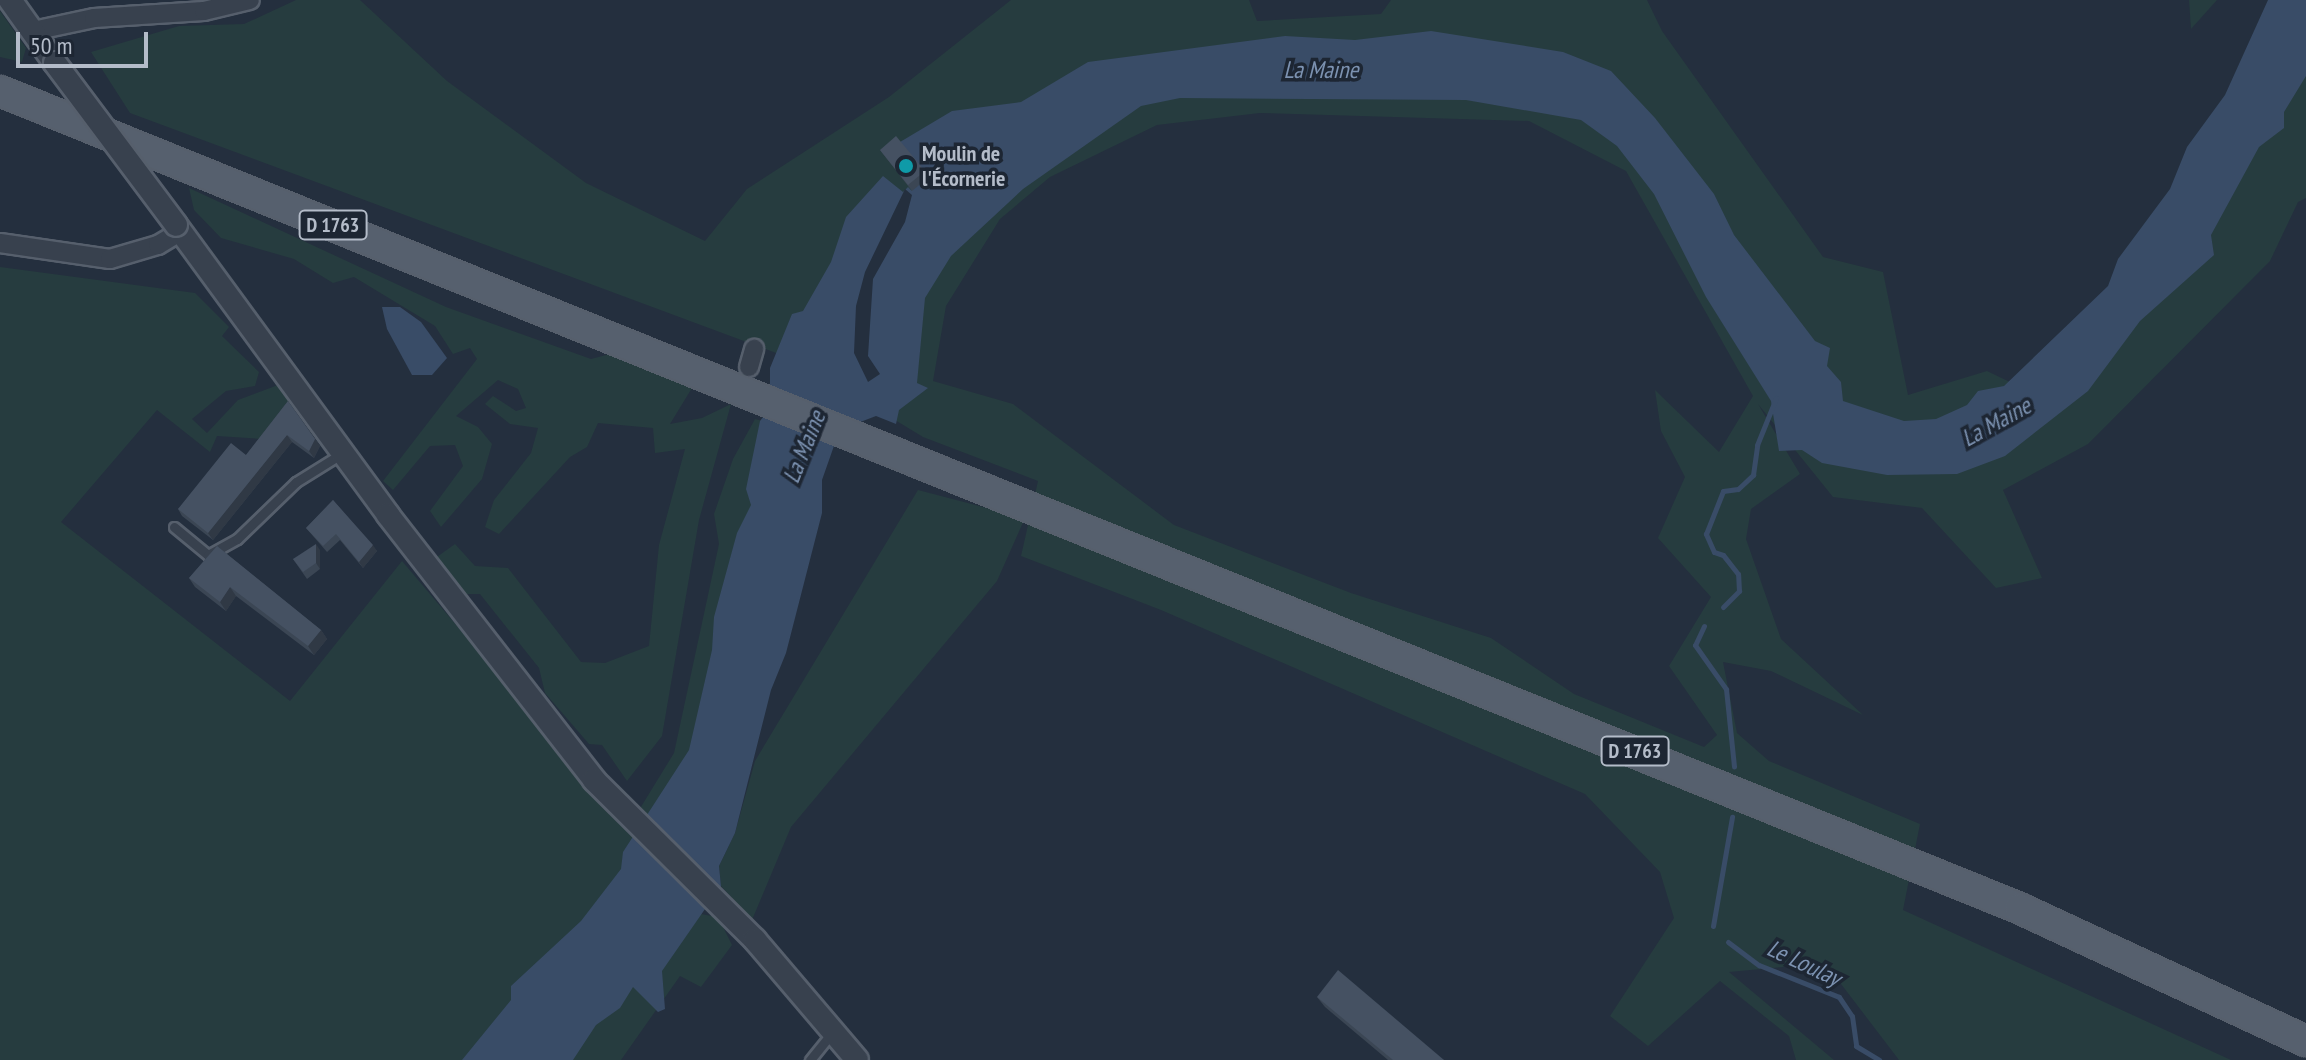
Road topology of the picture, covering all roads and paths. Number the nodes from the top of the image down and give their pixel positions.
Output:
1 (10, 0) edge
2 (250, 0) edge
3 (33, 31) junction
4 (0, 91) edge
5 (179, 228) junction
6 (0, 243) edge
7 (343, 453) junction
8 (174, 527) dead end
9 (833, 1032) junction
10 (2306, 1041) edge
11 (810, 1060) edge
12 (857, 1060) edge

1 - 3 street
2 - 3 street
3 - 5 street, bridge
4 - 10 main road, D 1763
5 - 6 street
5 - 7 street
7 - 8 lane
7 - 9 street
9 - 11 lane
9 - 12 street

